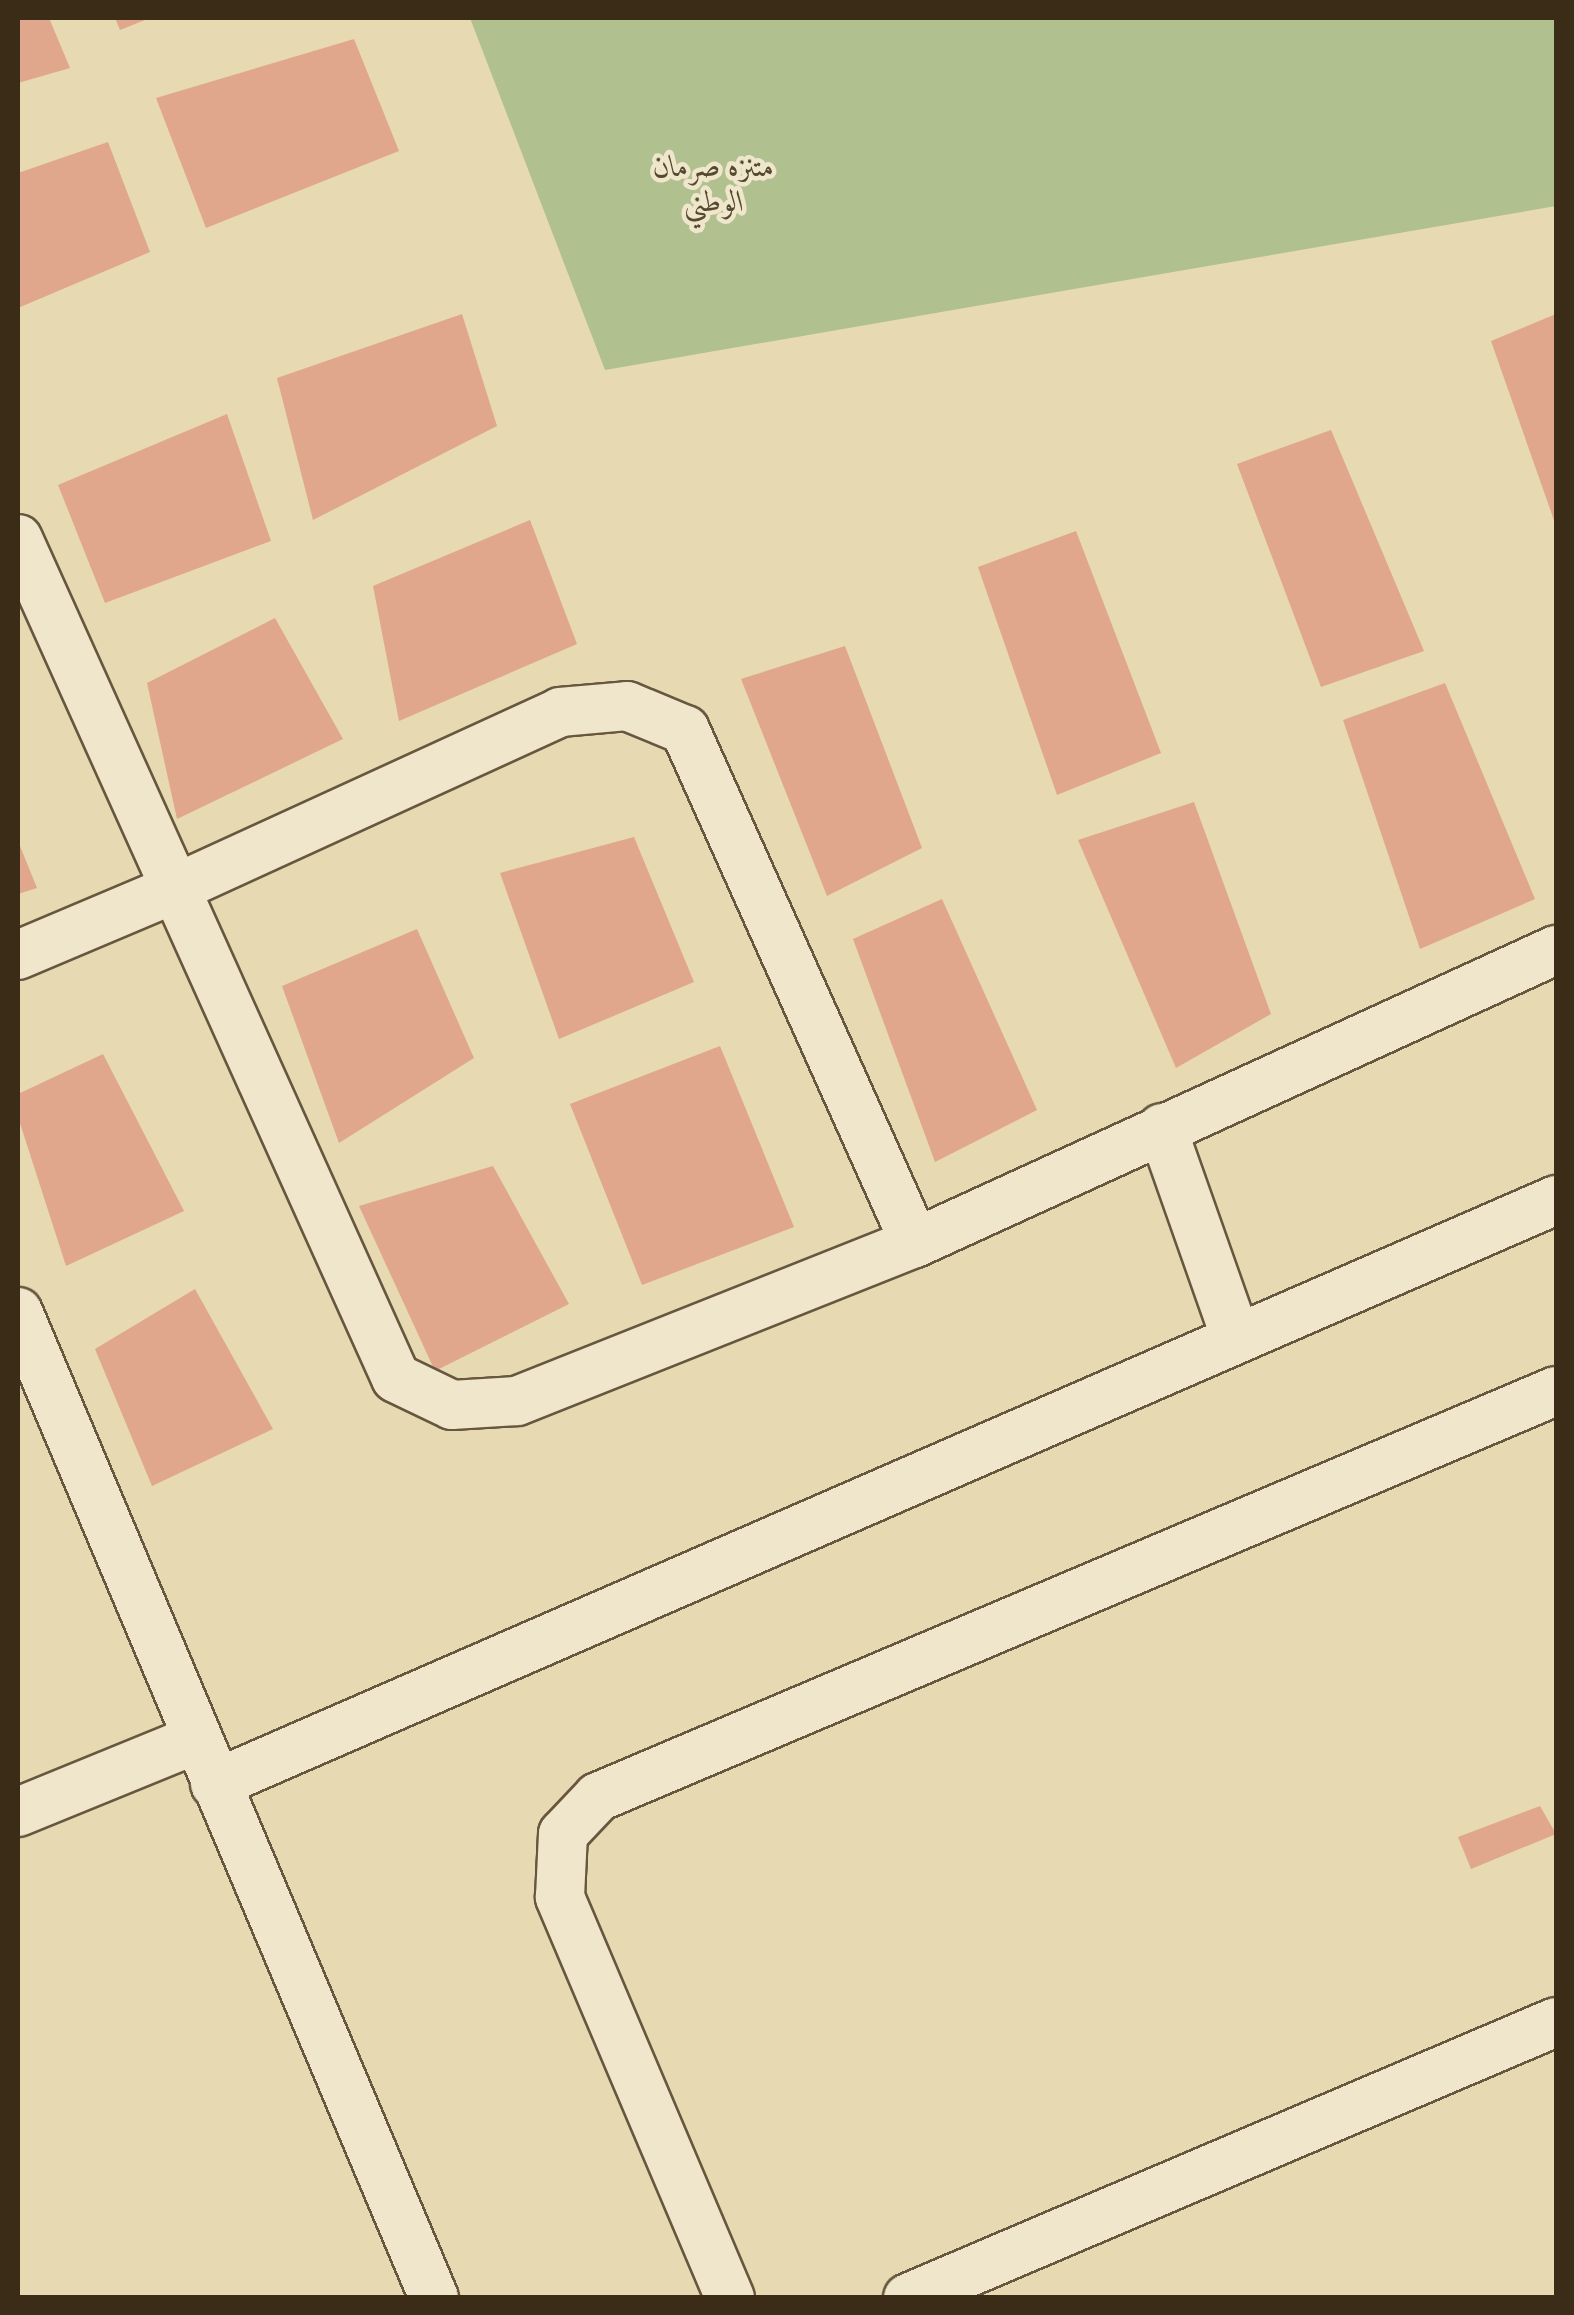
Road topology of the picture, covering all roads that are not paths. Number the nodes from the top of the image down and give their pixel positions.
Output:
1 (18, 539) edge
2 (172, 890) junction
3 (1556, 950) edge
4 (18, 955) edge
5 (1162, 1128) junction
6 (1556, 1200) edge
7 (915, 1242) junction
8 (18, 1312) edge
9 (1236, 1338) junction
10 (1556, 1391) edge
11 (197, 1739) junction
12 (215, 1784) junction
13 (18, 1812) edge
14 (1556, 2022) edge
15 (434, 2298) edge
16 (730, 2298) edge
17 (908, 2298) edge

1 - 2 street
2 - 4 street
2 - 7 street
2 - 7 street
3 - 5 street
5 - 7 street
5 - 9 street
6 - 9 street
8 - 11 street
9 - 12 street
10 - 16 street
11 - 12 street
11 - 13 street
12 - 15 street
14 - 17 street

